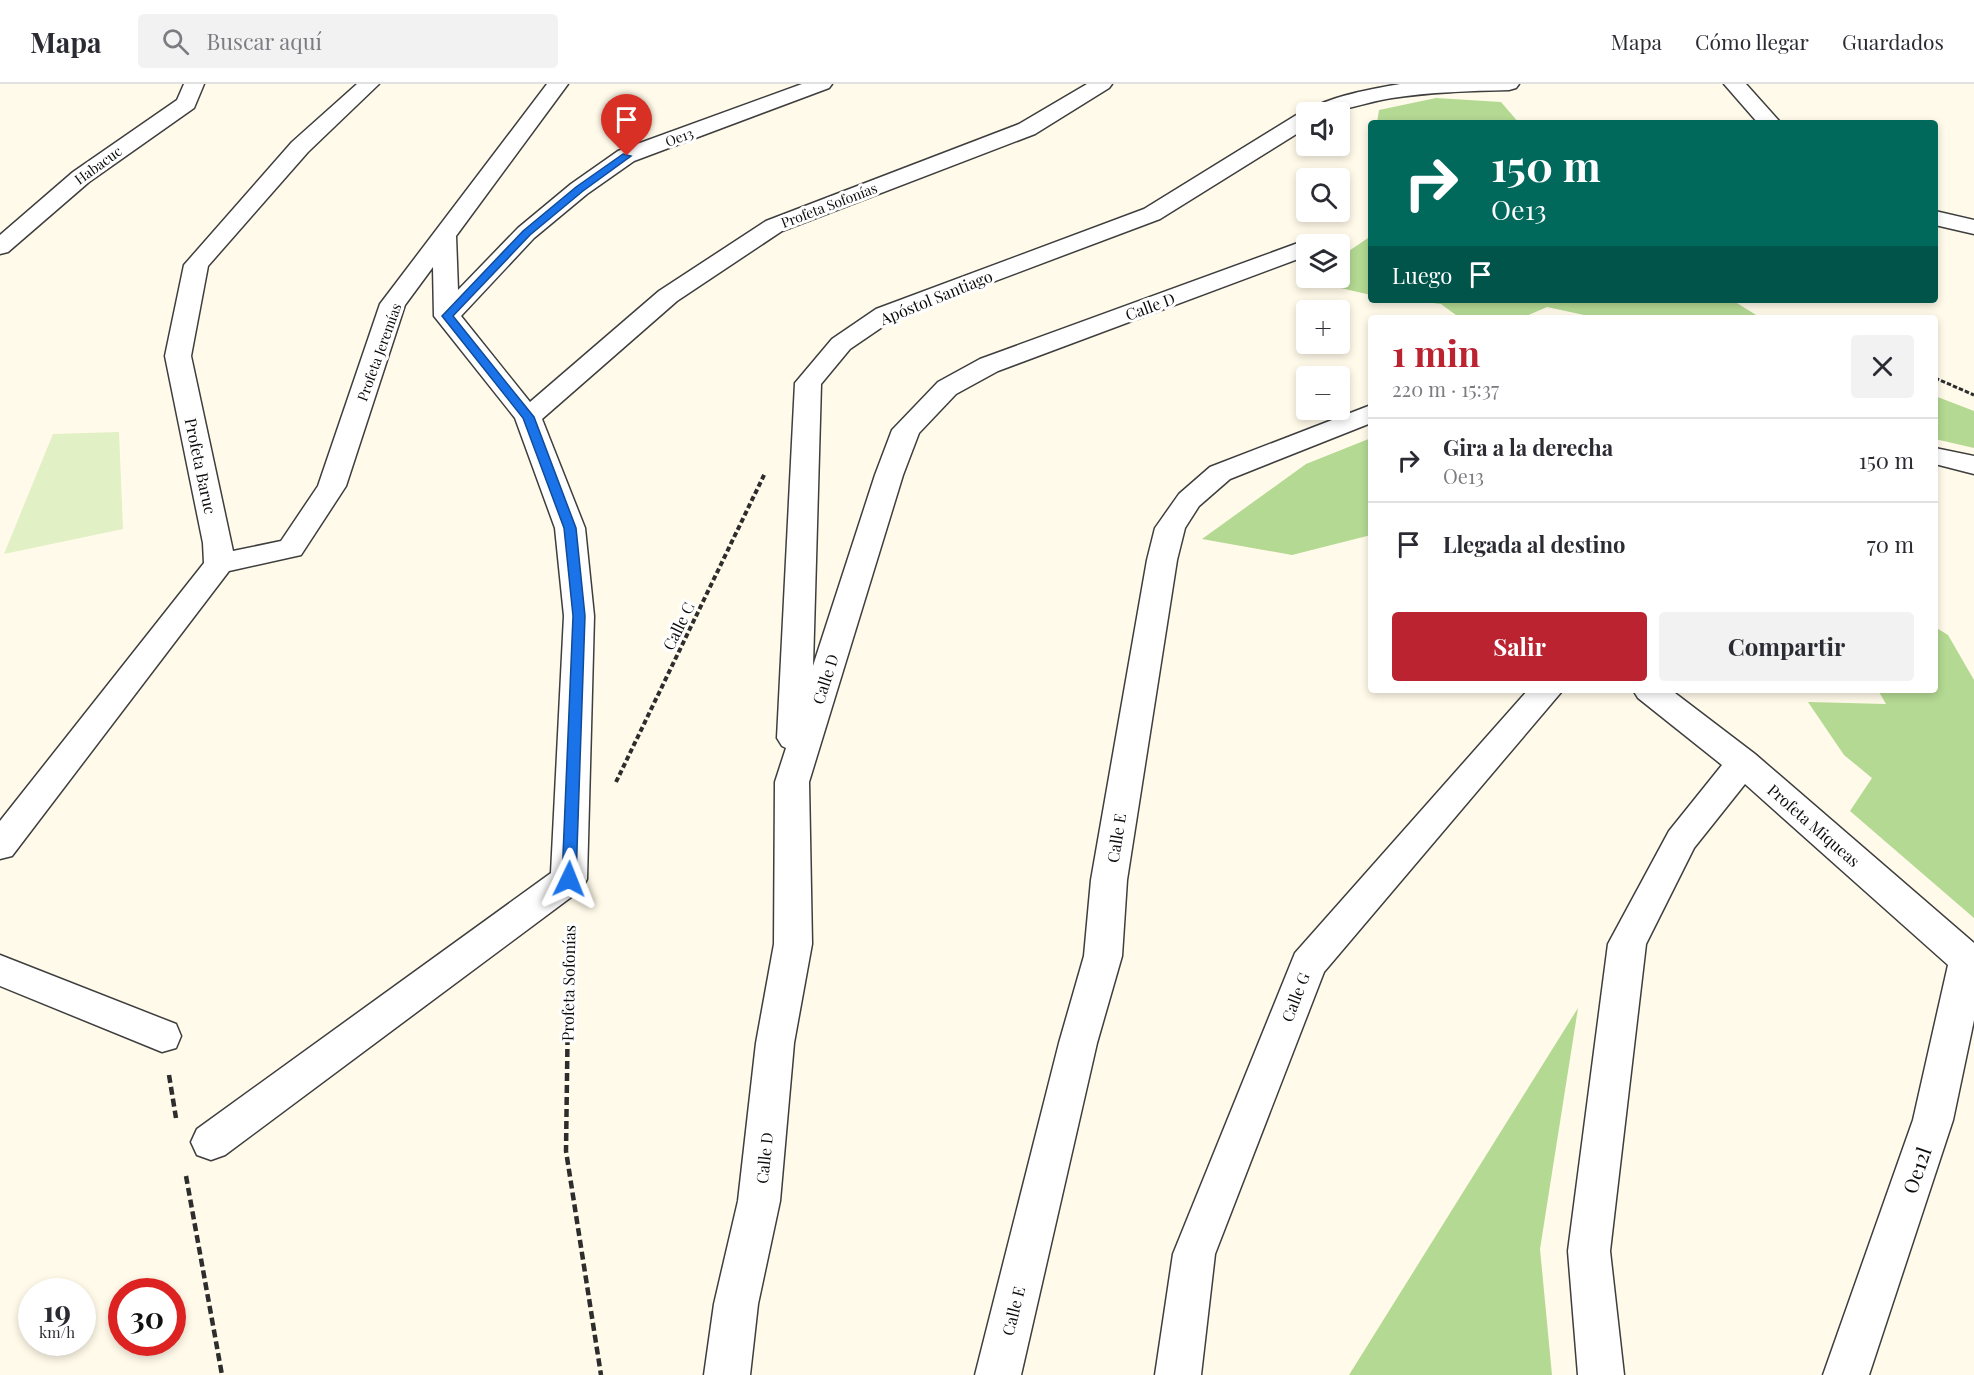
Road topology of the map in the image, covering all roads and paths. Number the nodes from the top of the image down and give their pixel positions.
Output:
1 (194, 84) edge
2 (369, 84) edge
3 (558, 84) edge
4 (822, 84) edge
5 (1102, 84) edge
6 (1509, 84) edge
7 (1734, 84) edge
8 (1345, 102) edge
9 (1767, 120) edge
10 (1296, 125) edge
11 (1938, 219) edge
12 (1974, 226) edge
13 (444, 236) junction
14 (0, 247) edge
15 (1296, 252) edge
16 (447, 316) junction
17 (1938, 379) edge
18 (1974, 395) edge
19 (1368, 414) edge
20 (528, 417) junction
21 (1938, 457) edge
22 (1974, 465) edge
23 (766, 470) dead end
24 (219, 564) junction
25 (1544, 693) edge
26 (1653, 693) edge
27 (1743, 763) junction
28 (616, 782) dead end
29 (792, 782) junction
30 (0, 846) edge
31 (569, 879) junction
32 (1971, 963) edge
33 (0, 970) edge
34 (162, 1036) joint
35 (191, 1145) junction
36 (222, 1375) edge
37 (601, 1375) edge
38 (727, 1375) edge
39 (998, 1375) edge
40 (1178, 1375) edge
41 (1601, 1375) edge
42 (1846, 1375) edge

1 - 14 street, Habacuc
2 - 24 street, Profeta Baruc
3 - 13 street, Profeta Jeremías
4 - 16 street, Oe13
5 - 20 street, Profeta Sofonías
6 - 8 street
7 - 9 street
10 - 29 street, Apóstol Santiago
11 - 12 street
13 - 16 street
13 - 24 street, Profeta Jeremías
15 - 29 street, Calle D
16 - 20 street
17 - 18 path
19 - 39 street, Calle E
20 - 31 street
21 - 22 street
23 - 28 path, Calle C
24 - 30 street
25 - 40 street, Calle G
26 - 27 street, Profeta Miqueas
27 - 32 street, Profeta Miqueas
27 - 41 street
29 - 38 street, Calle D
31 - 35 street
31 - 37 path, Profeta Sofonías
32 - 42 street, Oe12l
33 - 34 street
34 - 35 path
35 - 36 path

